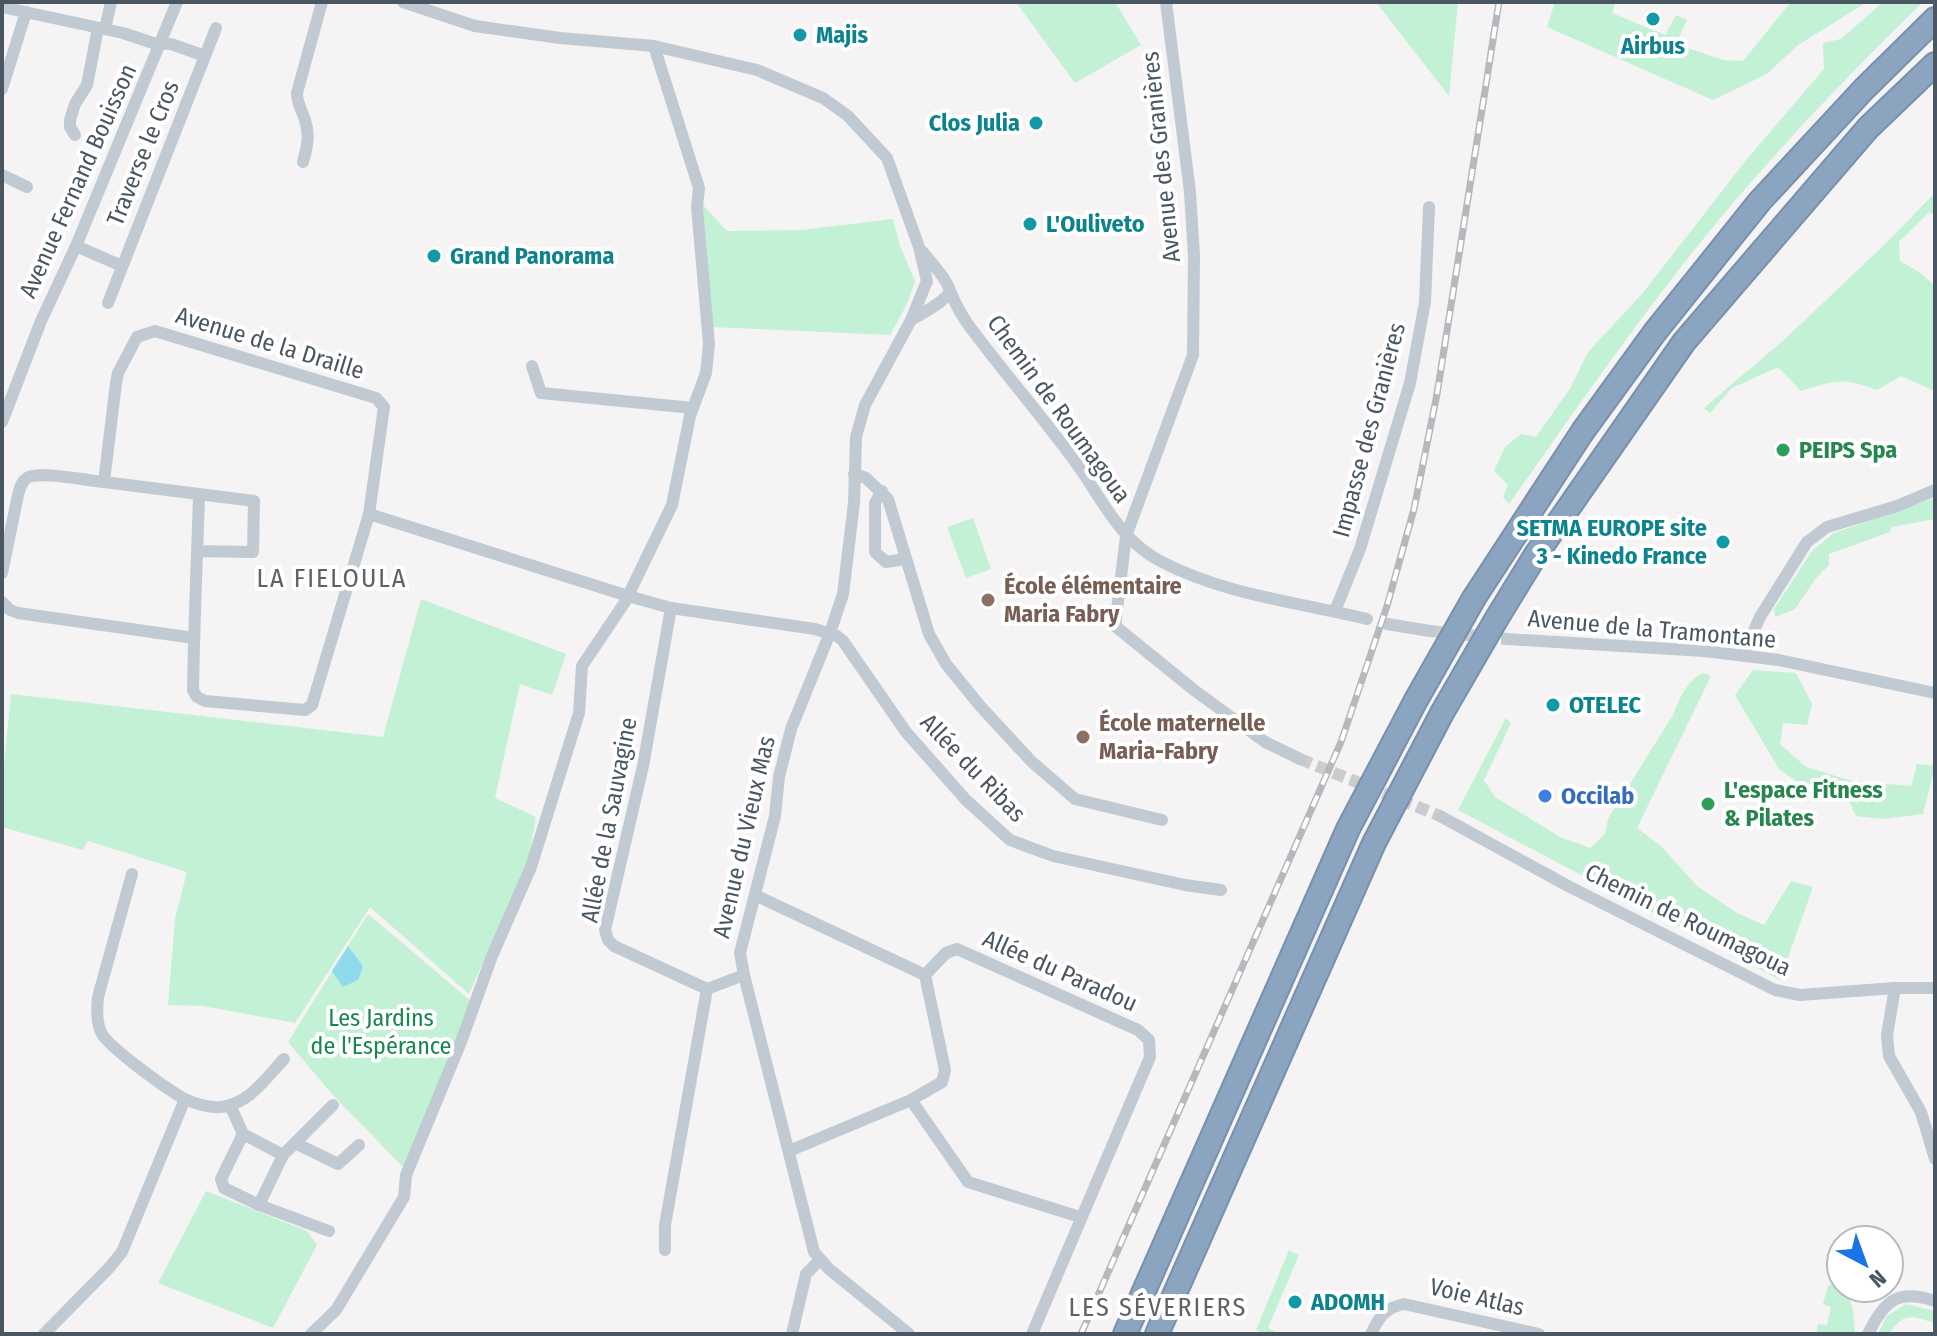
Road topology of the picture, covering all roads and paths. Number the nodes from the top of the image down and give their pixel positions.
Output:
1 (111, 2) edge
2 (177, 2) edge
3 (322, 2) edge
4 (403, 2) edge
5 (1166, 2) edge
6 (5, 6) edge
7 (26, 12) junction
8 (1935, 19) edge
9 (102, 28) junction
10 (216, 28) dead end
11 (162, 44) junction
12 (654, 46) junction
13 (205, 56) junction
14 (1935, 64) edge
15 (2, 89) edge
16 (75, 135) dead end
17 (303, 162) dead end
18 (2, 175) edge
19 (27, 187) dead end
20 (1429, 207) dead end
21 (76, 246) junction
22 (919, 247) junction
23 (122, 266) junction
24 (942, 278) junction
25 (925, 286) junction
26 (941, 299) junction
27 (108, 303) dead end
28 (911, 320) junction
29 (532, 366) dead end
30 (693, 408) junction
31 (2, 422) edge
32 (854, 474) junction
33 (104, 482) junction
34 (1935, 490) edge
35 (882, 491) junction
36 (199, 496) junction
37 (369, 514) junction
38 (1126, 536) junction
39 (197, 551) junction
40 (905, 559) junction
41 (2, 573) edge
42 (628, 596) junction
43 (2, 602) edge
44 (671, 608) junction
45 (1335, 611) junction
46 (1367, 619) dead end
47 (1387, 624) dead end
48 (1430, 631) tunnel mouth
49 (830, 633) junction
50 (194, 638) junction
51 (1507, 639) tunnel mouth
52 (1745, 656) junction
53 (1935, 693) edge
54 (1300, 759) tunnel mouth
55 (1440, 816) tunnel mouth
56 (1162, 820) dead end
57 (132, 874) dead end
58 (1221, 890) dead end
59 (755, 895) junction
60 (744, 975) junction
61 (925, 975) junction
62 (1895, 988) junction
63 (1935, 988) edge
64 (707, 989) junction
65 (284, 1059) dead end
66 (185, 1099) junction
67 (911, 1100) junction
68 (230, 1105) junction
69 (333, 1105) dead end
70 (243, 1134) junction
71 (295, 1143) junction
72 (359, 1145) dead end
73 (789, 1151) junction
74 (283, 1155) junction
75 (1935, 1159) edge
76 (259, 1205) junction
77 (1080, 1217) junction
78 (329, 1231) dead end
79 (665, 1250) dead end
80 (820, 1260) junction
81 (1935, 1301) edge
82 (44, 1334) edge
83 (311, 1334) edge
84 (792, 1334) edge
85 (909, 1334) edge
86 (1032, 1334) edge
87 (1125, 1334) edge
88 (1157, 1334) edge
89 (1371, 1334) edge
90 (1539, 1334) edge
91 (1868, 1334) edge

1 - 9 street
2 - 11 street, Avenue Fernand Bouisson
3 - 17 street
4 - 12 street
5 - 38 street, Avenue des Granières
6 - 7 street, Traverse le Cros
7 - 9 street, Traverse le Cros
7 - 15 street
8 - 87 highway
9 - 11 street, Traverse le Cros
9 - 16 street
10 - 13 street, Traverse le Cros
11 - 13 street, Traverse le Cros
11 - 21 street, Avenue Fernand Bouisson
12 - 22 street
12 - 30 street
13 - 23 street, Traverse le Cros
14 - 88 highway
18 - 19 street
20 - 45 street, Impasse des Granières
21 - 23 street, Traverse le Cros
21 - 31 street, Avenue Fernand Bouisson
22 - 24 street
22 - 25 street
23 - 27 street, Traverse le Cros
24 - 25 street
24 - 26 street
25 - 26 street
25 - 28 street, Avenue du Vieux Mas
26 - 28 street, Avenue du Vieux Mas
26 - 38 street, Chemin de Roumagoua
28 - 32 street, Avenue du Vieux Mas
29 - 30 street
30 - 42 street
32 - 35 street
32 - 49 street, Avenue du Vieux Mas
33 - 36 street
33 - 37 street, Avenue de la Draille
33 - 41 street
34 - 52 street
35 - 40 street, Allée du Ribas
35 - 40 street
36 - 39 street, Avenue de la Draille
36 - 39 street
37 - 42 street
37 - 50 street, Avenue de la Draille
38 - 45 street
38 - 54 street, Chemin de Roumagoua
39 - 50 street, Avenue de la Draille
40 - 56 street, Allée du Ribas
42 - 44 street
42 - 83 street
43 - 50 street
44 - 49 street
44 - 64 street, Allée de la Sauvagine
45 - 46 street
47 - 48 street
49 - 58 street, Allée du Ribas
49 - 59 street, Avenue du Vieux Mas
51 - 52 street, Avenue de la Tramontane
52 - 53 street, Avenue de la Tramontane
55 - 62 street, Chemin de Roumagoua
57 - 66 street
59 - 60 street, Avenue du Vieux Mas
59 - 61 street
60 - 64 street
60 - 73 street, Avenue du Vieux Mas
61 - 67 street
61 - 77 street, Allée du Paradou
62 - 63 street, Chemin de Roumagoua
62 - 75 street
64 - 79 street
65 - 68 street
66 - 68 street
66 - 82 street
67 - 73 street
67 - 77 street
68 - 70 street
69 - 71 street
70 - 74 street
70 - 76 street
71 - 72 street
71 - 74 street
73 - 80 street, Avenue du Vieux Mas
74 - 76 street
76 - 78 street
77 - 86 street, Allée du Paradou
80 - 84 street
80 - 85 street, Avenue du Vieux Mas
81 - 91 street
89 - 90 street, Voie Atlas

